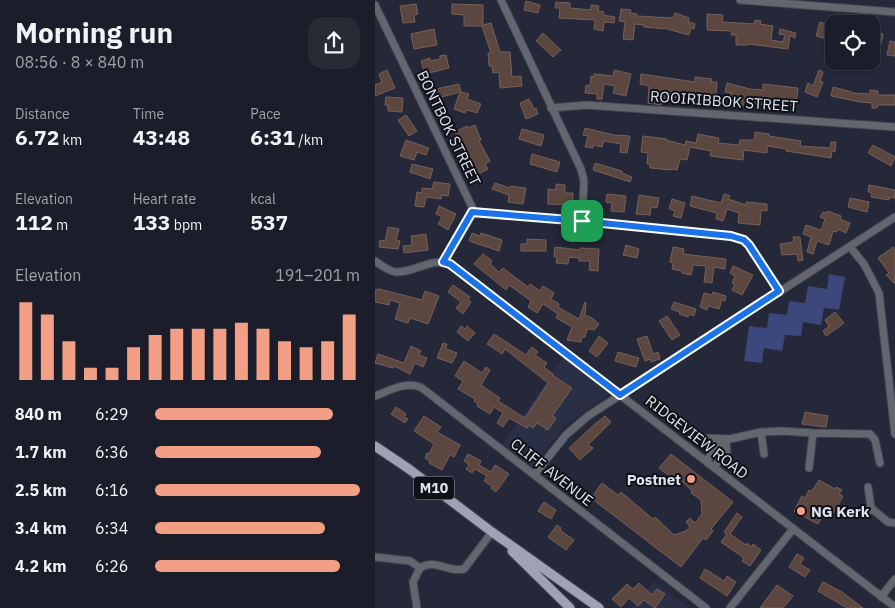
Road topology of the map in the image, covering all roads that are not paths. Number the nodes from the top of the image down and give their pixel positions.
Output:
1 (501, 0) edge
2 (740, 0) edge
3 (375, 5) edge
4 (895, 12) edge
5 (551, 108) junction
6 (895, 127) edge
7 (472, 212) junction
8 (895, 217) edge
9 (582, 221) junction
10 (850, 247) junction
11 (375, 261) edge
12 (443, 262) junction
13 (779, 291) junction
14 (620, 395) junction
15 (375, 396) edge
16 (761, 432) junction
17 (813, 433) junction
18 (895, 434) edge
19 (701, 438) dead end
20 (728, 441) junction
21 (375, 446) edge
22 (764, 454) dead end
23 (706, 461) junction
24 (880, 463) dead end
25 (714, 467) junction
26 (809, 468) dead end
27 (534, 475) junction
28 (868, 487) dead end
29 (871, 508) junction
30 (866, 514) dead end
31 (895, 523) edge
32 (793, 529) junction
33 (492, 532) junction
34 (375, 557) edge
35 (420, 568) junction
36 (895, 579) edge
37 (881, 597) junction
38 (895, 607) edge
39 (417, 608) edge
40 (570, 608) edge
41 (599, 608) edge
42 (706, 608) edge
43 (730, 608) edge

1 - 5 street
2 - 4 street
3 - 7 street, BONTBOK STREET
5 - 6 street, ROOIRIBBOK STREET
5 - 9 street
7 - 9 street
7 - 12 street
8 - 10 street
9 - 13 street
10 - 13 street
10 - 18 street
11 - 12 street
12 - 14 street, RIDGEVIEW ROAD
13 - 14 street
14 - 23 street, RIDGEVIEW ROAD
14 - 27 street
15 - 27 street, CLIFF AVENUE
16 - 17 street
16 - 20 street
16 - 22 street
17 - 24 street
17 - 26 street
19 - 20 street
20 - 23 street
20 - 25 street
21 - 33 main road, M10
23 - 25 street, RIDGEVIEW ROAD
25 - 32 street, RIDGEVIEW ROAD
27 - 42 street, CLIFF AVENUE
28 - 29 street
29 - 30 street
29 - 31 street
32 - 37 street, RIDGEVIEW ROAD
32 - 43 street
33 - 35 street
33 - 40 main road, M10
33 - 41 main road, M10
34 - 35 street
35 - 39 street
36 - 37 street
37 - 38 street, RIDGEVIEW ROAD

